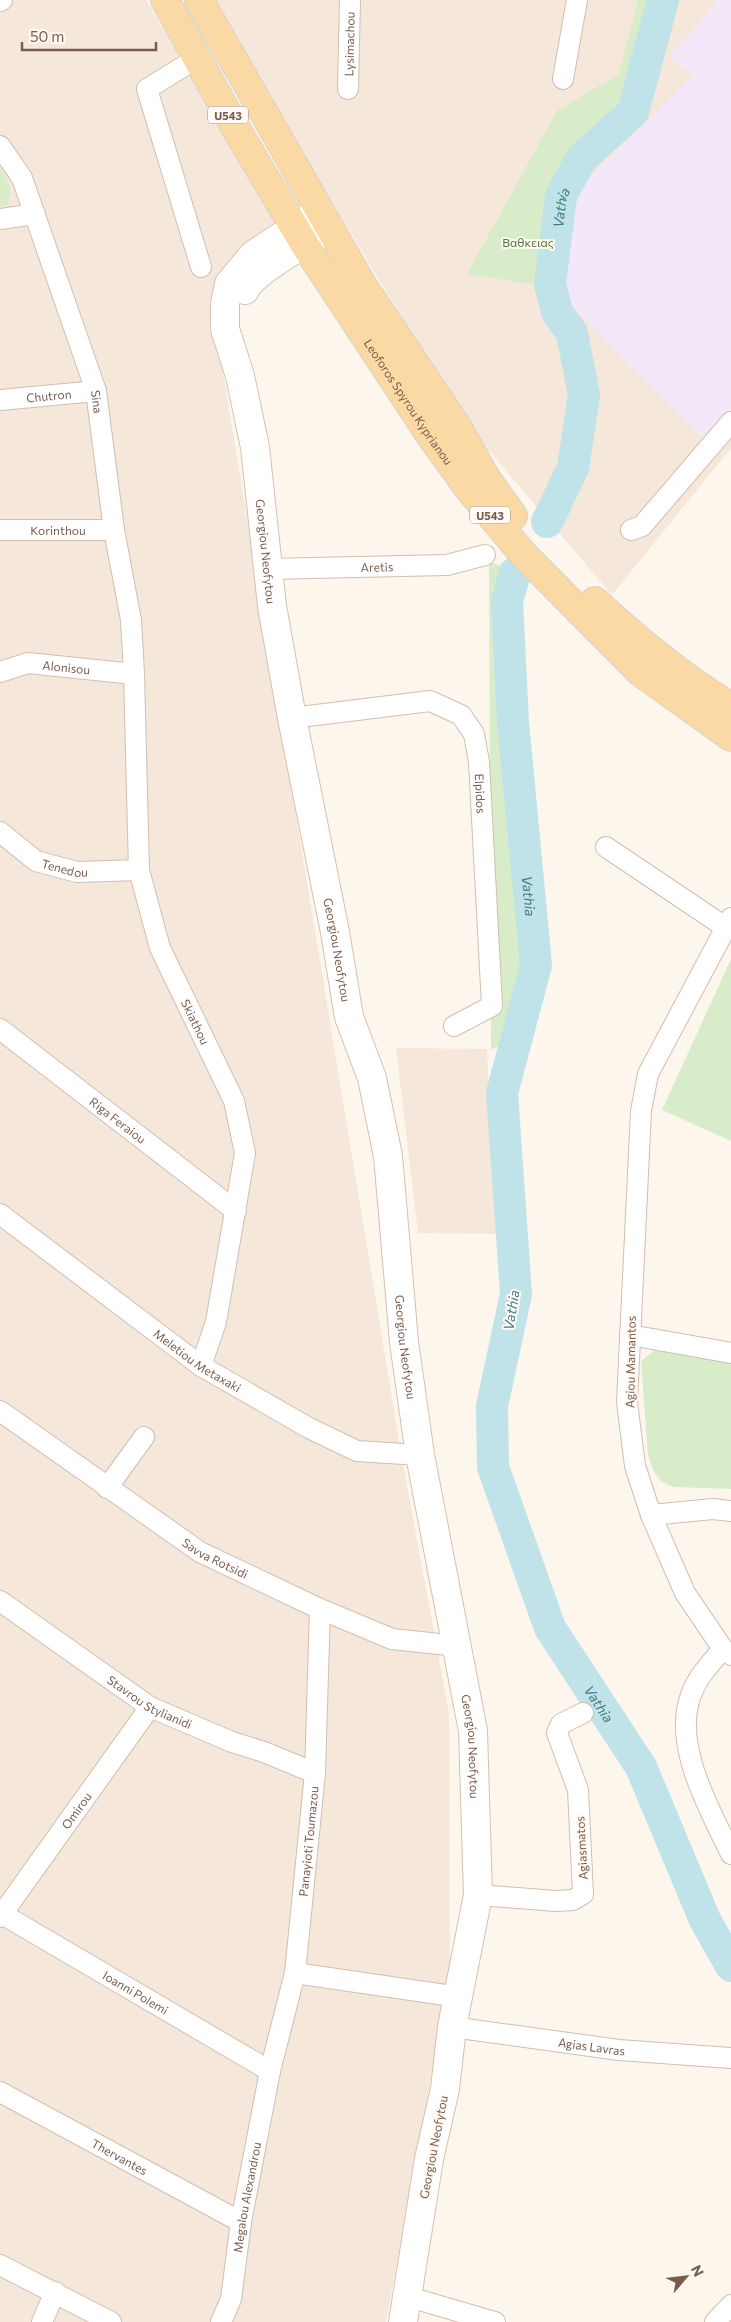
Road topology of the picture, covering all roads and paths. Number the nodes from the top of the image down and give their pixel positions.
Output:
1 (165, 0) edge
2 (199, 0) edge
3 (350, 0) edge
4 (577, 0) edge
5 (197, 58) junction
6 (563, 79) dead end
7 (348, 89) dead end
8 (0, 146) edge
9 (35, 214) junction
10 (0, 219) edge
11 (325, 220) junction
12 (299, 236) junction
13 (201, 267) dead end
14 (240, 376) junction
15 (96, 391) junction
16 (0, 400) edge
17 (731, 422) edge
18 (0, 530) edge
19 (114, 530) junction
20 (631, 530) dead end
21 (485, 556) dead end
22 (268, 569) junction
23 (0, 672) edge
24 (134, 674) junction
25 (731, 708) edge
26 (292, 718) junction
27 (731, 737) edge
28 (0, 832) edge
29 (606, 847) dead end
30 (140, 870) junction
31 (728, 922) edge
32 (454, 1026) dead end
33 (0, 1029) edge
34 (236, 1211) junction
35 (0, 1214) edge
36 (630, 1335) junction
37 (729, 1348) edge
38 (202, 1366) junction
39 (0, 1411) edge
40 (144, 1437) dead end
41 (420, 1455) junction
42 (107, 1488) junction
43 (731, 1510) edge
44 (651, 1515) junction
45 (0, 1601) edge
46 (320, 1609) junction
47 (458, 1646) junction
48 (727, 1652) edge
49 (150, 1707) junction
50 (583, 1713) dead end
51 (315, 1773) junction
52 (731, 1854) edge
53 (478, 1895) junction
54 (1, 1916) edge
55 (296, 1973) junction
56 (459, 1997) junction
57 (452, 2027) junction
58 (731, 2058) edge
59 (270, 2071) junction
60 (0, 2092) edge
61 (241, 2222) junction
62 (0, 2265) edge
63 (55, 2292) junction
64 (731, 2306) edge
65 (406, 2310) edge
66 (42, 2322) edge
67 (111, 2322) edge
68 (221, 2322) edge
69 (495, 2322) edge
70 (715, 2322) edge

1 - 5 main road, Leoforos Spyrou Kyprianou / U543
2 - 11 main road, Leoforos Spyrou Kyprianou / U543
3 - 7 street, Lysimachou
4 - 6 street
5 - 12 main road, Leoforos Spyrou Kyprianou / U543
5 - 13 street
8 - 9 street, Sina
9 - 10 street
9 - 15 street, Sina
11 - 12 street, Georgiou Neofytou
11 - 25 main road, Leoforos Spyrou Kyprianou / U543
12 - 14 street, Georgiou Neofytou
12 - 14 street, Georgiou Neofytou
12 - 27 main road, Leoforos Spyrou Kyprianou / U543
14 - 22 street, Georgiou Neofytou
15 - 16 street, Chutron
15 - 19 street, Sina
17 - 20 street
18 - 19 street, Korinthou
19 - 24 street, Sina
21 - 22 street, Aretis
22 - 26 street, Georgiou Neofytou
23 - 24 street, Alonisou
24 - 30 street, Skiathou
26 - 32 street, Elpidos
26 - 41 street, Georgiou Neofytou
28 - 30 street, Tenedou
29 - 31 street
30 - 34 street, Skiathou
31 - 36 street, Agiou Mamantos
33 - 34 street, Riga Feraiou
34 - 38 street, Skiathou
35 - 38 street, Meletiou Metaxaki
36 - 37 street
36 - 44 street, Agiou Mamantos
38 - 41 street, Meletiou Metaxaki
39 - 42 street, Savva Rotsidi
40 - 42 street
41 - 47 street, Georgiou Neofytou
42 - 46 street, Savva Rotsidi
43 - 44 street
44 - 48 street, Agiou Mamantos
45 - 49 street, Stavrou Stylianidi
46 - 47 street, Savva Rotsidi
46 - 51 street, Panayioti Toumazou
47 - 53 street, Georgiou Neofytou
48 - 52 street
49 - 51 street, Stavrou Stylianidi
49 - 54 street, Omirou
50 - 53 street, Agiasmatos
51 - 55 street, Panayioti Toumazou
53 - 56 street, Georgiou Neofytou
54 - 59 street, Ioanni Polemi
55 - 56 street
55 - 59 street, Panayioti Toumazou
56 - 57 street, Georgiou Neofytou
57 - 58 street, Agias Lavras
57 - 65 street, Georgiou Neofytou
59 - 61 street, Megalou Alexandrou
60 - 61 street, Thervantes
61 - 68 street, Megalou Alexandrou
62 - 63 street
63 - 66 street
63 - 67 street
64 - 70 street
65 - 69 street

